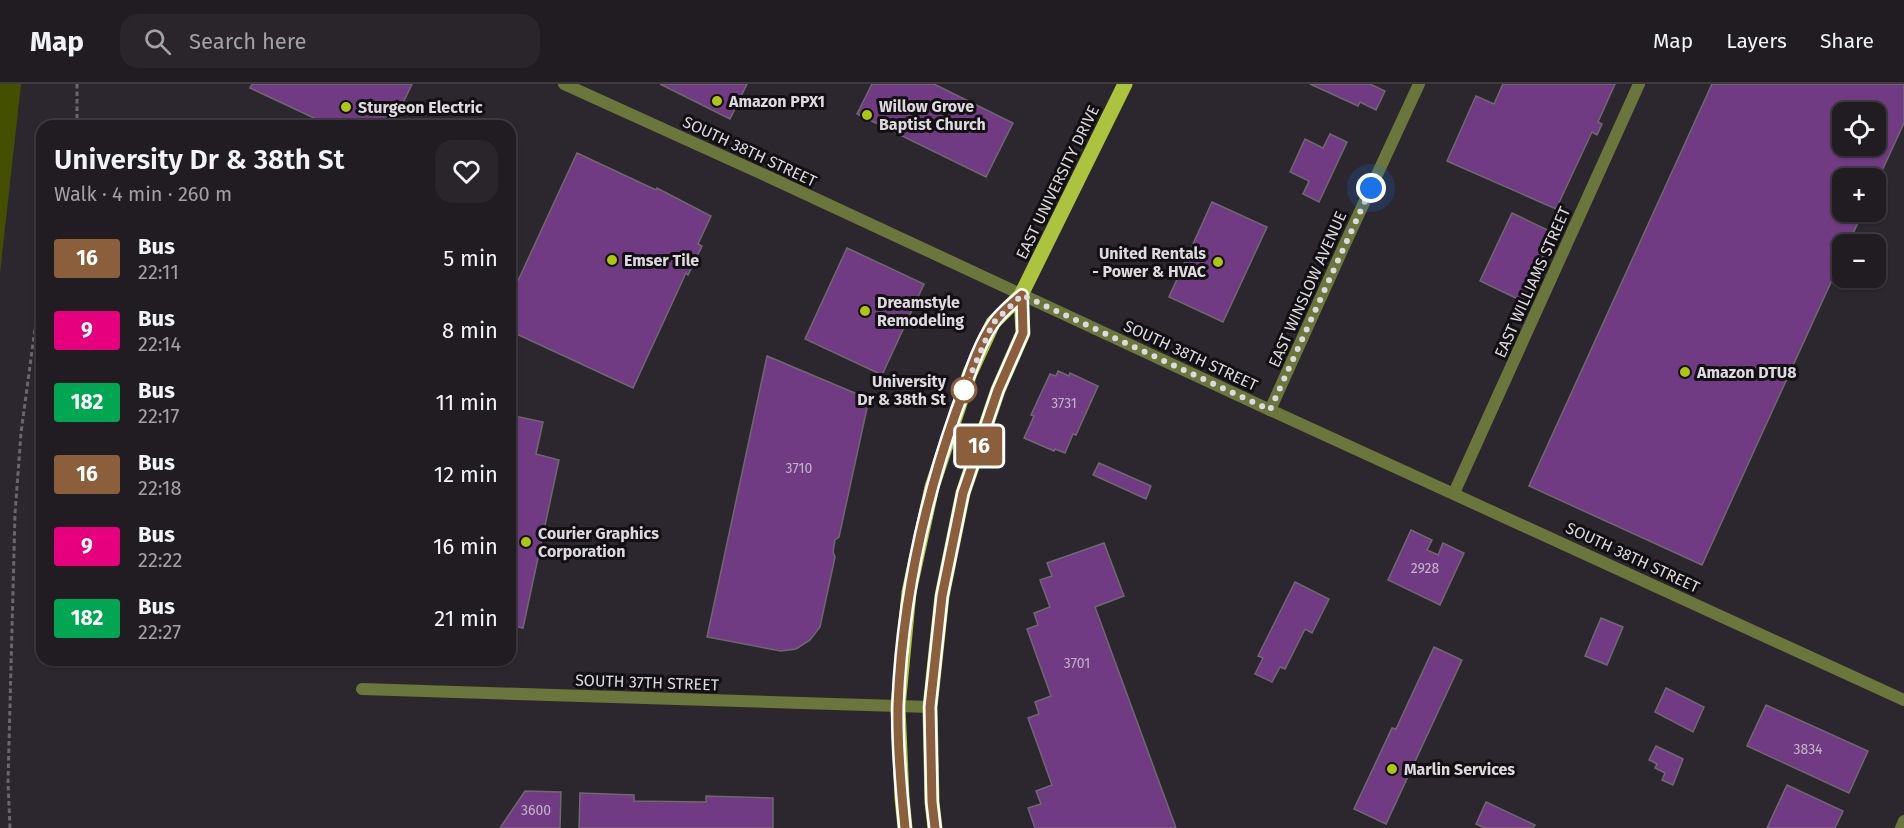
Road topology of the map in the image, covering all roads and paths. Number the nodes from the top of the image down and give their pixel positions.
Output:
1 (77, 84) edge
2 (564, 84) edge
3 (1125, 84) edge
4 (1419, 84) edge
5 (1639, 84) edge
6 (77, 120) edge
7 (1022, 295) junction
8 (36, 321) edge
9 (1270, 410) junction
10 (1454, 493) junction
11 (362, 689) dead end
12 (1904, 700) edge
13 (898, 706) junction
14 (930, 707) junction
15 (1904, 821) edge
16 (10, 828) edge
17 (905, 828) edge
18 (935, 828) edge
19 (1901, 828) edge

1 - 6 path
2 - 7 street, SOUTH 38TH STREET
3 - 7 main road, EAST UNIVERSITY DRIVE
4 - 9 street, EAST WINSLOW AVENUE
5 - 10 street, EAST WILLIAMS STREET
7 - 9 street, SOUTH 38TH STREET
7 - 13 main road, EAST UNIVERSITY DRIVE
7 - 14 main road, EAST UNIVERSITY DRIVE
8 - 16 path
9 - 10 street, SOUTH 38TH STREET
10 - 12 street, SOUTH 38TH STREET
11 - 13 street, SOUTH 37TH STREET
13 - 14 street, SOUTH 37TH STREET
13 - 17 main road, EAST UNIVERSITY DRIVE
14 - 18 main road, EAST UNIVERSITY DRIVE
15 - 19 street

